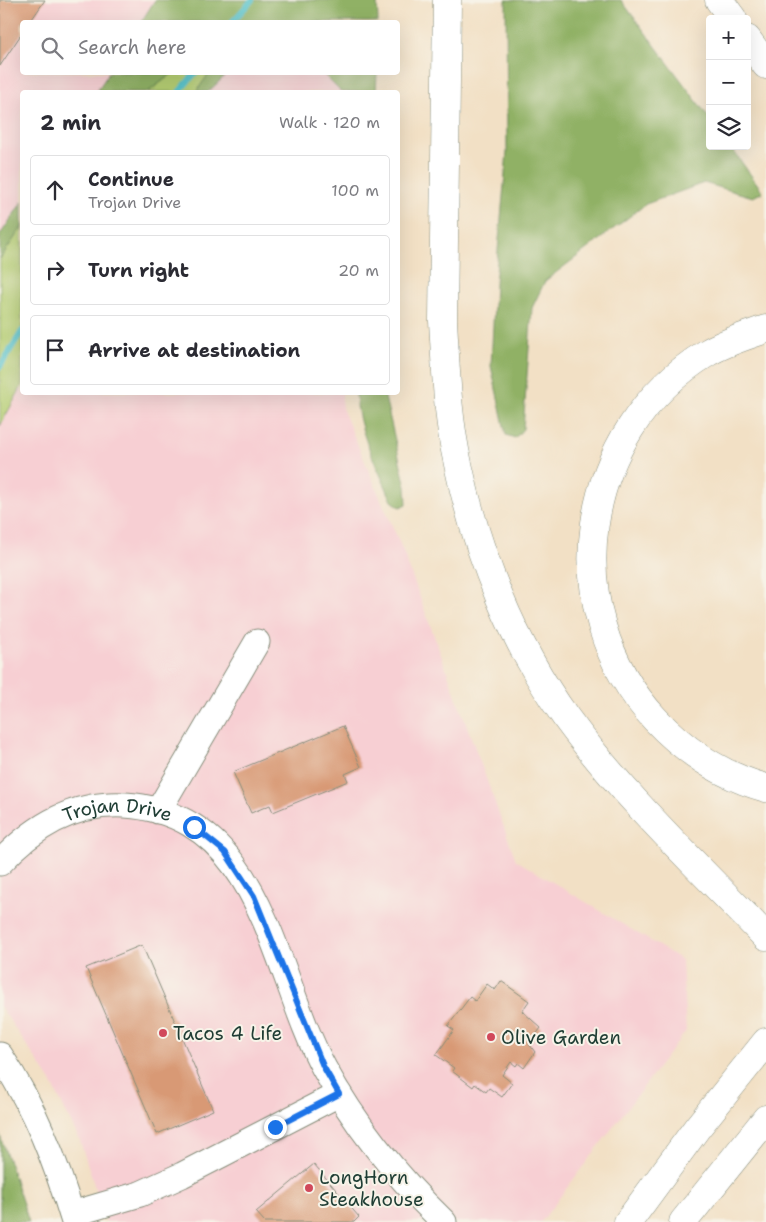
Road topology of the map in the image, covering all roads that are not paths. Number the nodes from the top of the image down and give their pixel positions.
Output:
1 (447, 0) edge
2 (719, 0) edge
3 (730, 15) edge
4 (751, 44) edge
5 (766, 65) edge
6 (766, 329) edge
7 (257, 642) dead end
8 (766, 788) edge
9 (158, 811) junction
10 (0, 863) edge
11 (766, 937) edge
12 (766, 1042) edge
13 (0, 1055) edge
14 (339, 1094) junction
15 (766, 1119) edge
16 (73, 1218) edge
17 (444, 1222) edge
18 (628, 1222) edge
19 (683, 1222) edge

1 - 11 main road
2 - 3 main road
4 - 5 main road
6 - 8 main road
7 - 9 street
9 - 10 street, Trojan Drive
9 - 14 street, Trojan Drive
12 - 18 main road
13 - 16 street
14 - 16 street
14 - 17 street, Trojan Drive
15 - 19 main road

